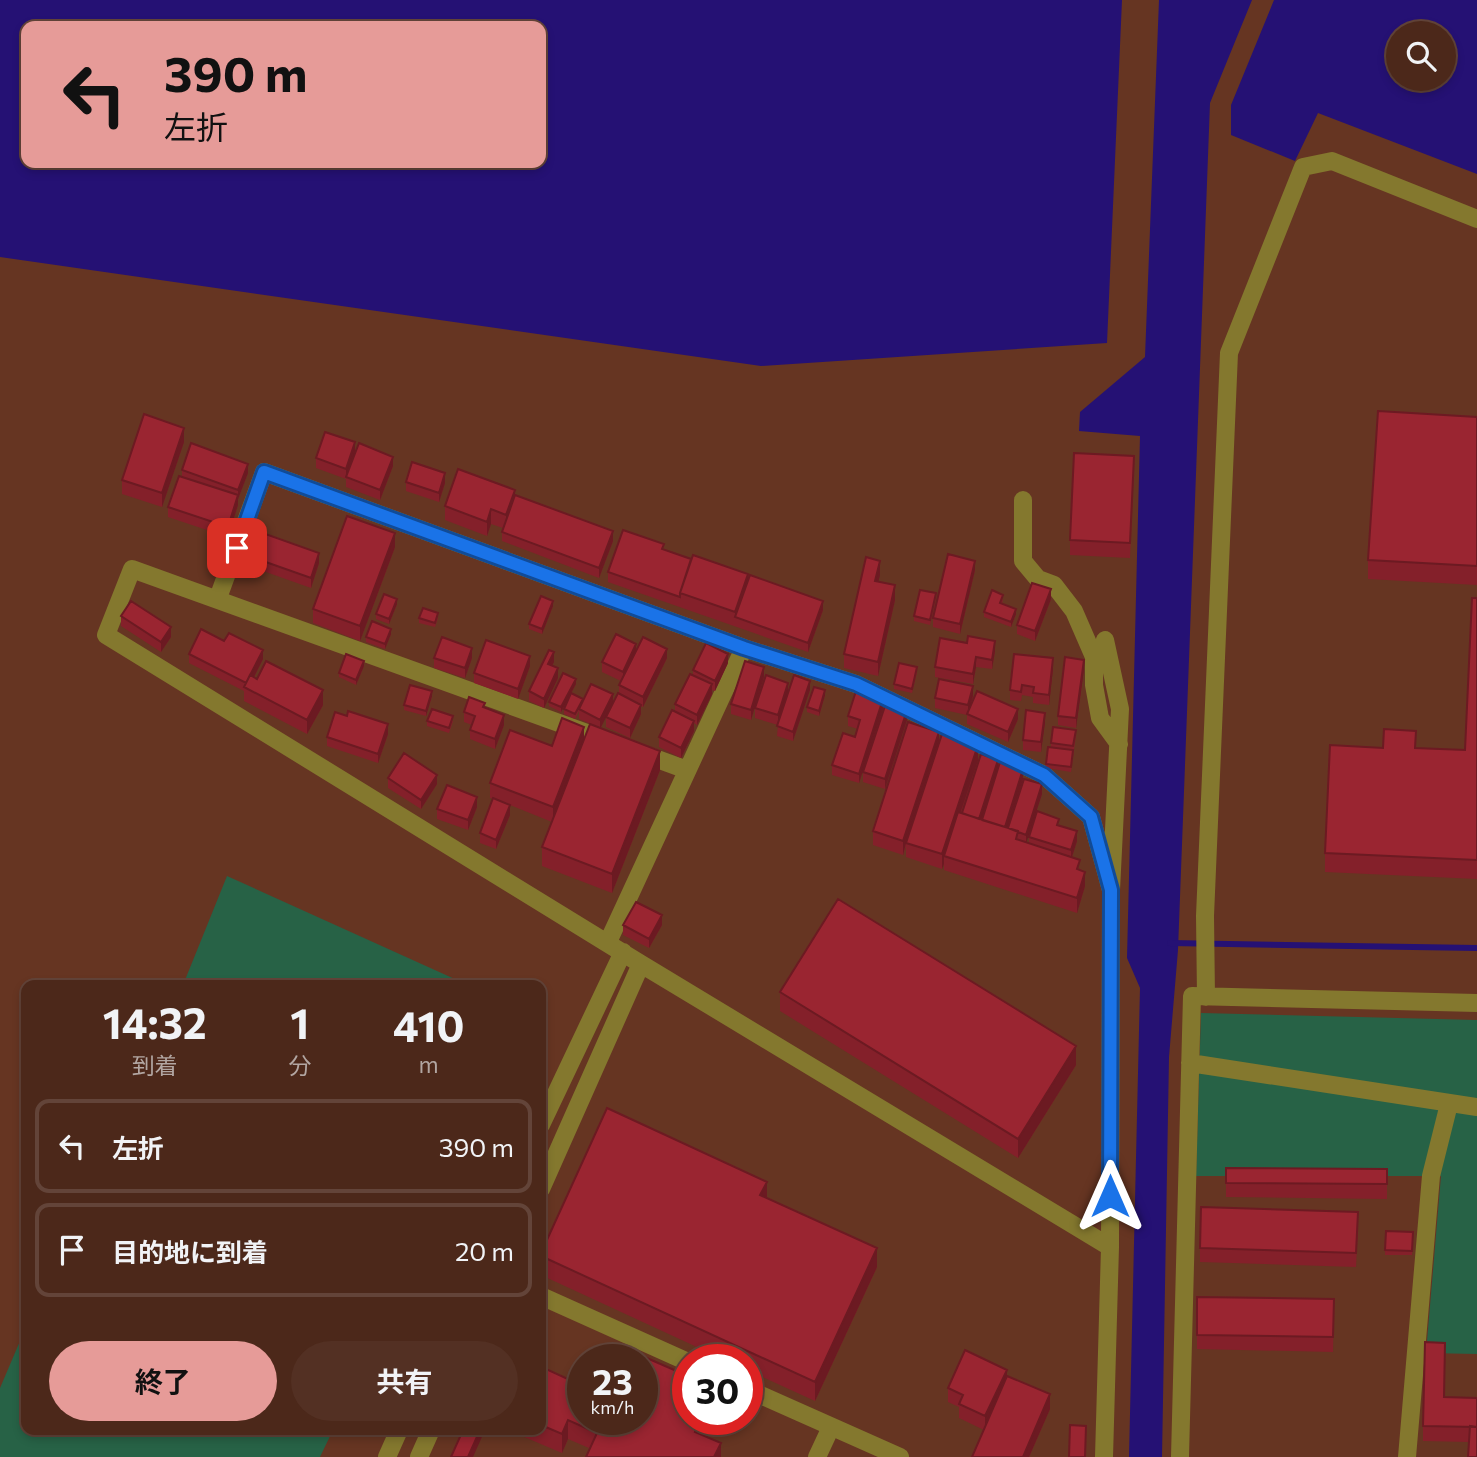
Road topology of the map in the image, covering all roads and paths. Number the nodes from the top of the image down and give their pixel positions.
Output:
1 (1477, 219) edge
2 (1023, 500) dead end
3 (218, 598) junction
4 (1105, 640) dead end
5 (744, 648) junction
6 (1119, 744) junction
7 (687, 769) junction
8 (1111, 890) junction
9 (615, 947) junction
10 (641, 964) junction
11 (1206, 997) junction
12 (1477, 1003) edge
13 (1190, 1063) junction
14 (1449, 1104) junction
15 (1477, 1107) edge
16 (546, 1113) edge
17 (546, 1178) edge
18 (1110, 1247) junction
19 (546, 1298) edge
20 (672, 1355) edge
21 (763, 1396) edge
22 (831, 1427) junction
23 (397, 1435) edge
24 (429, 1435) edge
25 (387, 1457) edge
26 (419, 1457) edge
27 (817, 1457) edge
28 (900, 1457) edge
29 (1104, 1457) edge
30 (1180, 1457) edge
31 (1407, 1457) edge

1 - 11 street
2 - 6 street
3 - 5 street
3 - 7 street
3 - 9 street
4 - 6 street
5 - 7 street
5 - 8 street
6 - 8 street
7 - 9 street
8 - 18 street
9 - 10 street
9 - 16 street
10 - 17 street
10 - 18 street
11 - 12 street
11 - 13 street
13 - 14 street
13 - 30 street
14 - 15 street
14 - 31 street
18 - 29 street
19 - 20 street
21 - 22 street
22 - 27 street
22 - 28 street
23 - 25 street
24 - 26 street

